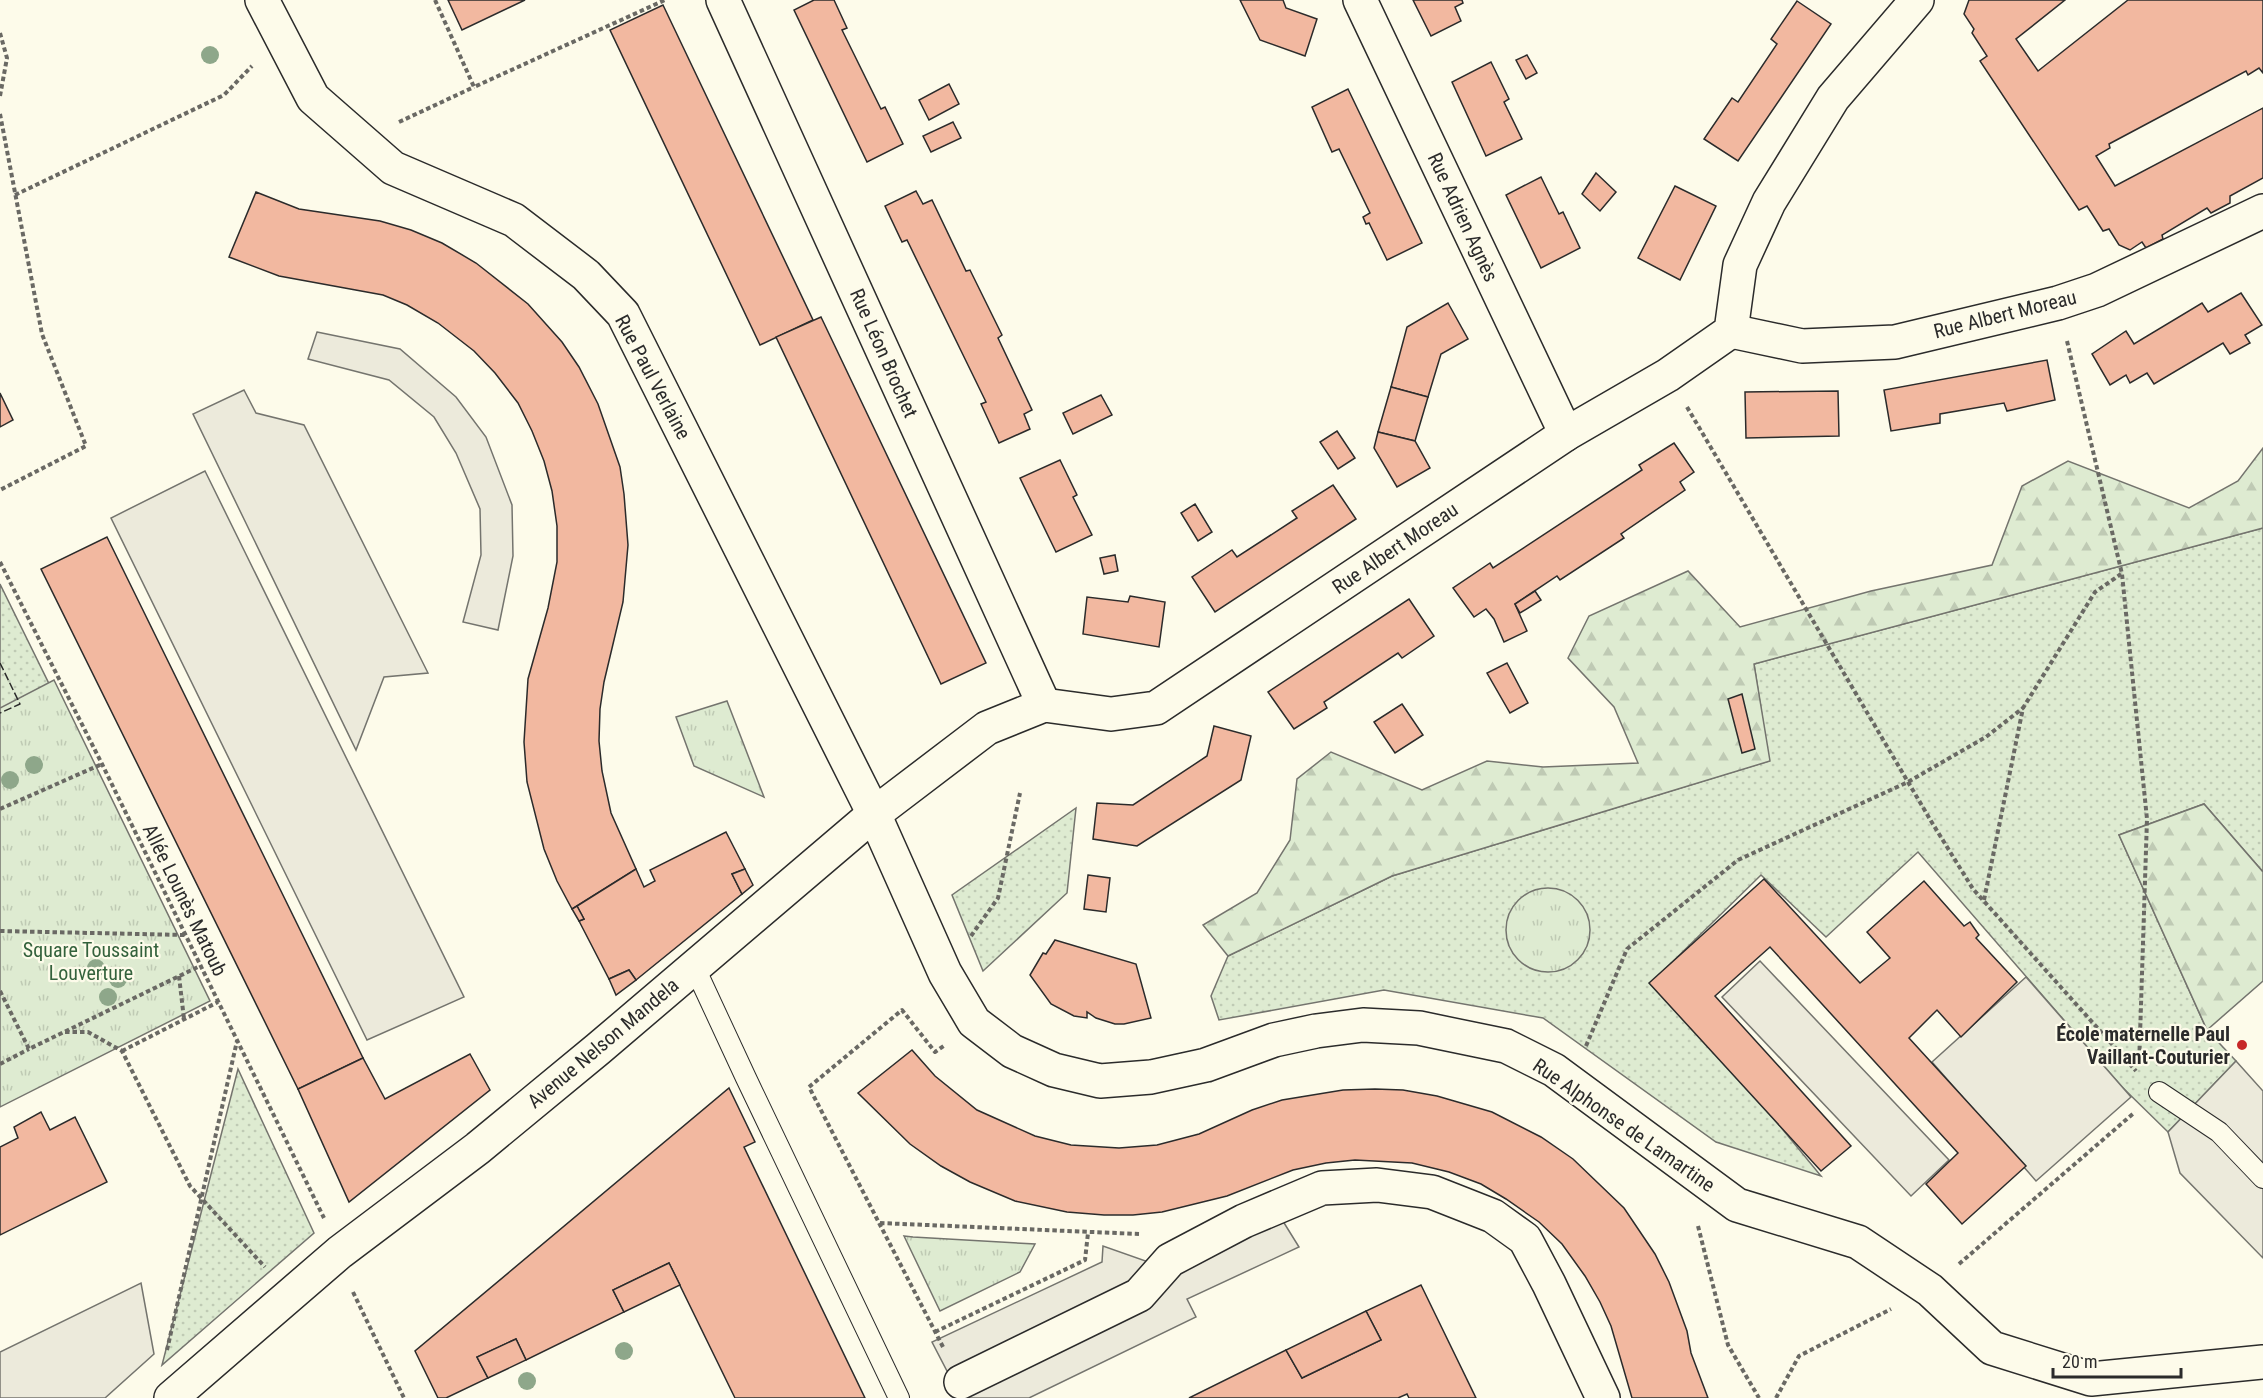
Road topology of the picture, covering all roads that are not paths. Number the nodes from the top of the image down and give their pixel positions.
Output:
1 (723, 0) edge
2 (1360, 0) edge
3 (1917, 0) edge
4 (272, 3) edge
5 (2263, 211) edge
6 (1731, 331) junction
7 (1566, 434) junction
8 (1044, 705) junction
9 (873, 814) junction
10 (694, 966) junction
11 (2158, 1092) road end
12 (2263, 1178) edge
13 (2263, 1362) edge
14 (961, 1382) road end
15 (171, 1398) edge
16 (899, 1398) edge
17 (1603, 1398) edge

1 - 8 street, Rue Léon Brochet
2 - 7 street, Rue Adrien Agnès
3 - 6 street
4 - 9 street, Rue Paul Verlaine
5 - 6 street, Rue Albert Moreau
6 - 7 street, Rue Albert Moreau
7 - 8 street, Rue Albert Moreau
8 - 9 street, Avenue Nelson Mandela
9 - 10 street, Avenue Nelson Mandela
9 - 13 street, Rue Alphonse de Lamartine
10 - 15 street, Avenue Nelson Mandela
10 - 16 lane
11 - 12 lane
14 - 17 street

